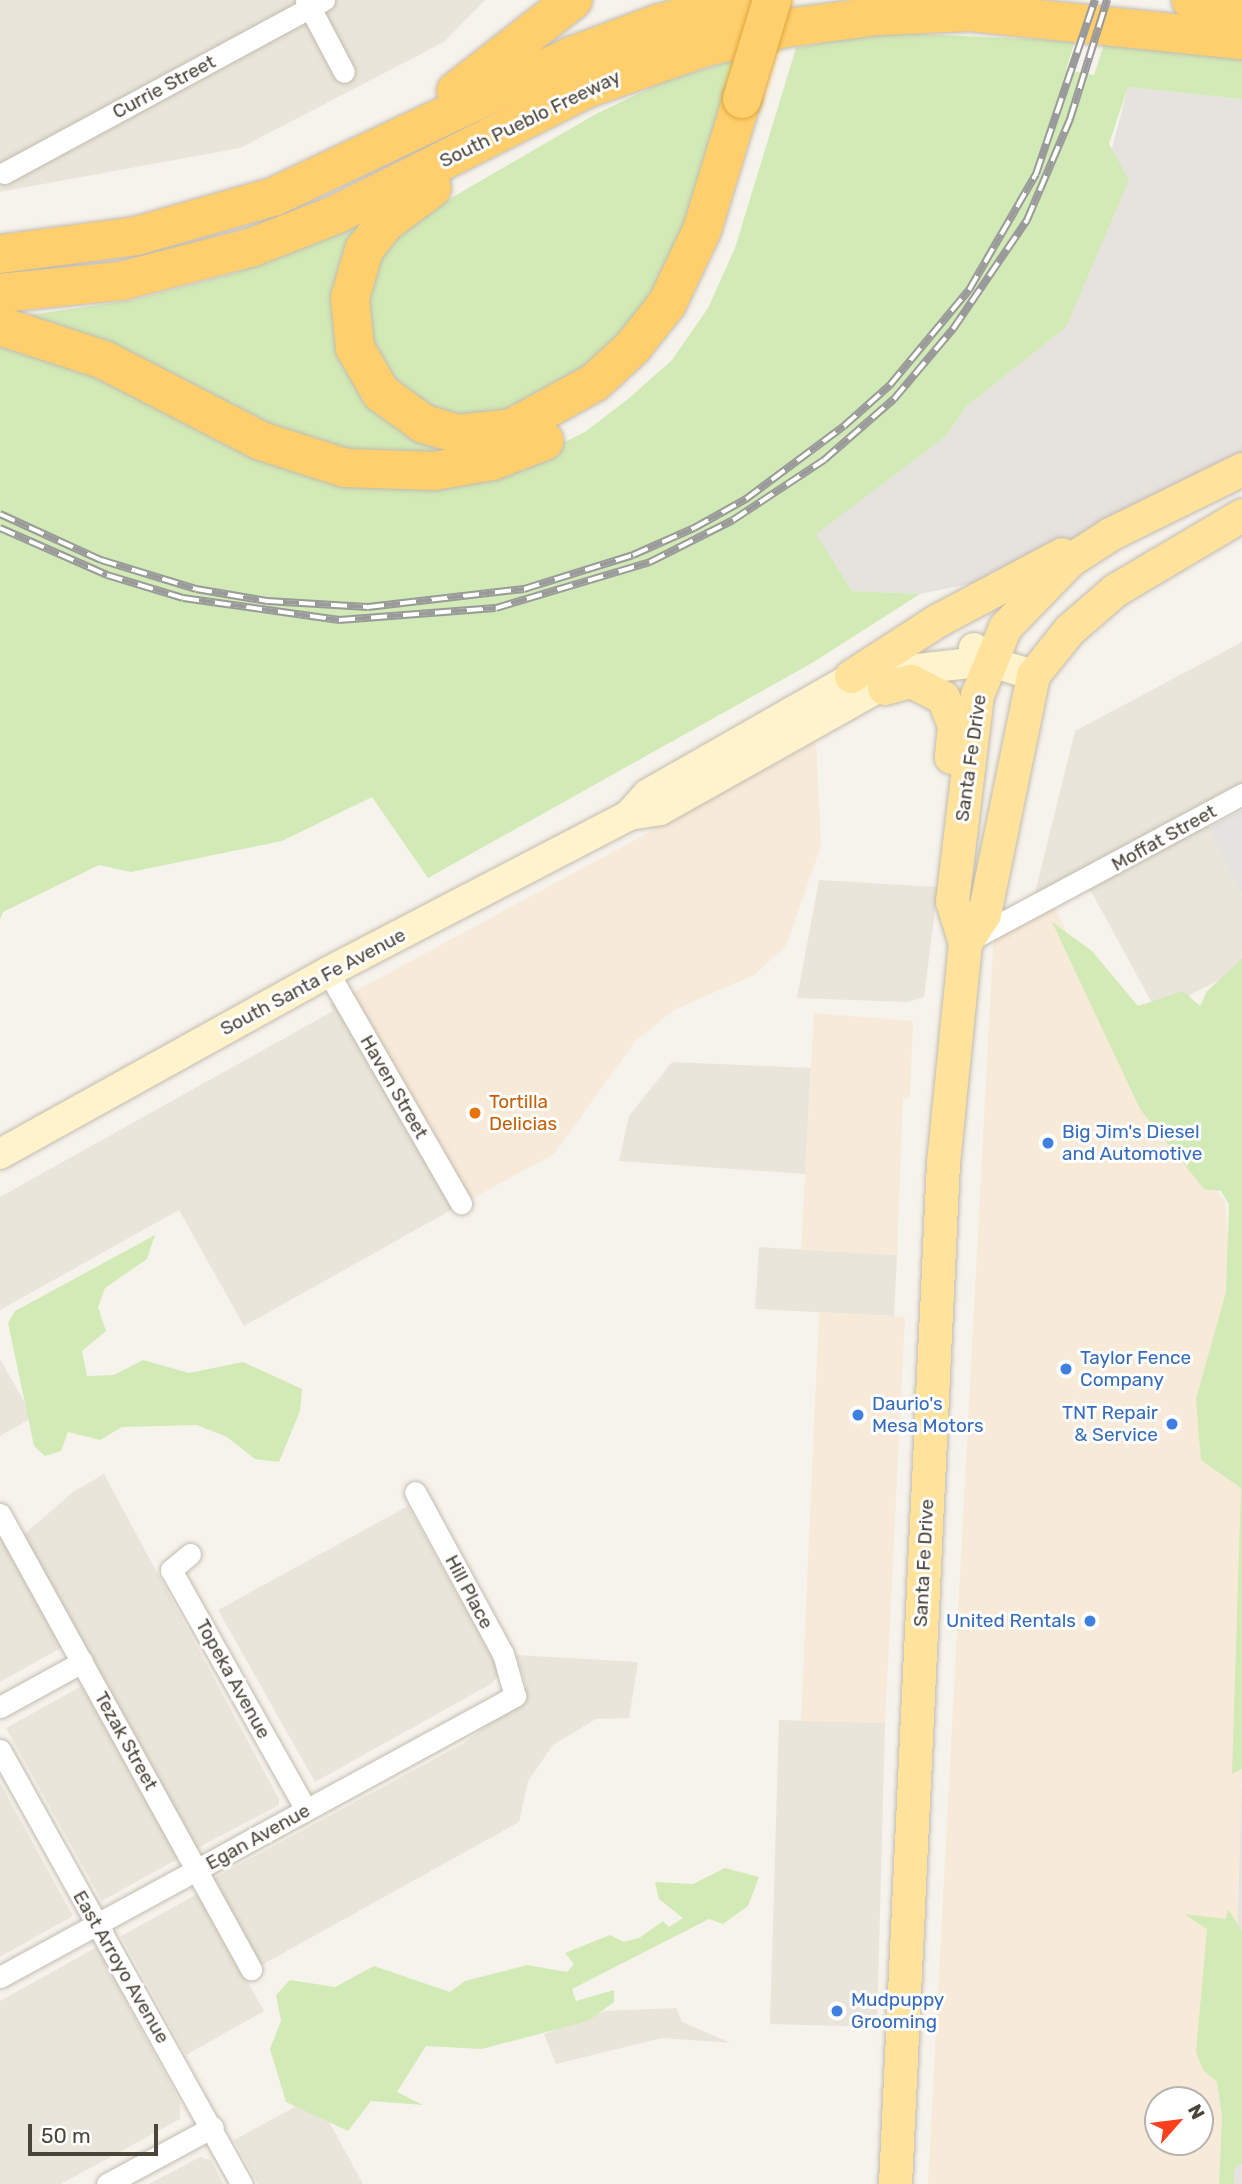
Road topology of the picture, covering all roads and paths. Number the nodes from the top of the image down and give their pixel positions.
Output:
1 (573, 0) edge
2 (743, 0) edge
3 (772, 0) edge
4 (797, 0) edge
5 (1191, 0) edge
6 (313, 3) edge
7 (1242, 7) edge
8 (1242, 40) edge
9 (344, 72) dead end
10 (625, 73) junction
11 (755, 97) junction
12 (4, 173) dead end
13 (229, 213) junction
14 (0, 254) edge
15 (0, 293) edge
16 (0, 326) edge
17 (1242, 469) edge
18 (1242, 515) edge
19 (1110, 534) junction
20 (988, 661) junction
21 (1033, 675) junction
22 (851, 676) junction
23 (884, 688) junction
24 (966, 781) junction
25 (1242, 794) edge
26 (629, 815) junction
27 (992, 872) junction
28 (965, 943) junction
29 (328, 972) junction
30 (0, 1154) edge
31 (461, 1203) dead end
32 (415, 1492) dead end
33 (0, 1514) edge
34 (190, 1554) dead end
35 (82, 1662) junction
36 (515, 1696) joint
37 (0, 1707) edge
38 (0, 1750) edge
39 (306, 1810) junction
40 (197, 1870) junction
41 (96, 1925) junction
42 (251, 1969) dead end
43 (0, 1977) edge
44 (213, 2127) junction
45 (107, 2184) edge
46 (242, 2184) edge
47 (895, 2184) edge

1 - 13 highway
2 - 13 highway, South Pueblo Freeway
3 - 11 highway, bridge
4 - 11 highway
5 - 7 highway
6 - 9 street
6 - 12 street, Currie Street
8 - 10 highway, South Pueblo Freeway
10 - 11 highway
10 - 15 highway, South Pueblo Freeway
11 - 16 highway
13 - 14 highway, South Pueblo Freeway
17 - 19 main road
18 - 21 main road
19 - 20 main road, Santa Fe Drive
19 - 22 main road
20 - 21 street, South Santa Fe Avenue
20 - 22 street, South Santa Fe Avenue
20 - 23 street, South Santa Fe Avenue
20 - 24 main road, Santa Fe Drive
20 - 27 main road
21 - 27 main road, Santa Fe Drive
22 - 26 street, South Santa Fe Avenue
23 - 24 main road
23 - 26 street, South Santa Fe Avenue
24 - 28 main road, Santa Fe Drive
25 - 28 street, Moffat Street
26 - 29 street, South Santa Fe Avenue
27 - 28 main road, Santa Fe Drive
28 - 47 main road, Santa Fe Drive
29 - 30 street, South Santa Fe Avenue
29 - 31 street, Haven Street
32 - 36 street, Hill Place
33 - 35 street, Tezak Street
34 - 39 street, Topeka Avenue
35 - 37 street
35 - 40 street, Tezak Street
36 - 39 street, Egan Avenue
38 - 41 street, East Arroyo Avenue
39 - 40 street, Egan Avenue
40 - 41 street, Egan Avenue
40 - 42 street, Tezak Street
41 - 43 street, Egan Avenue
41 - 44 street, East Arroyo Avenue
44 - 45 street
44 - 46 street, East Arroyo Avenue

